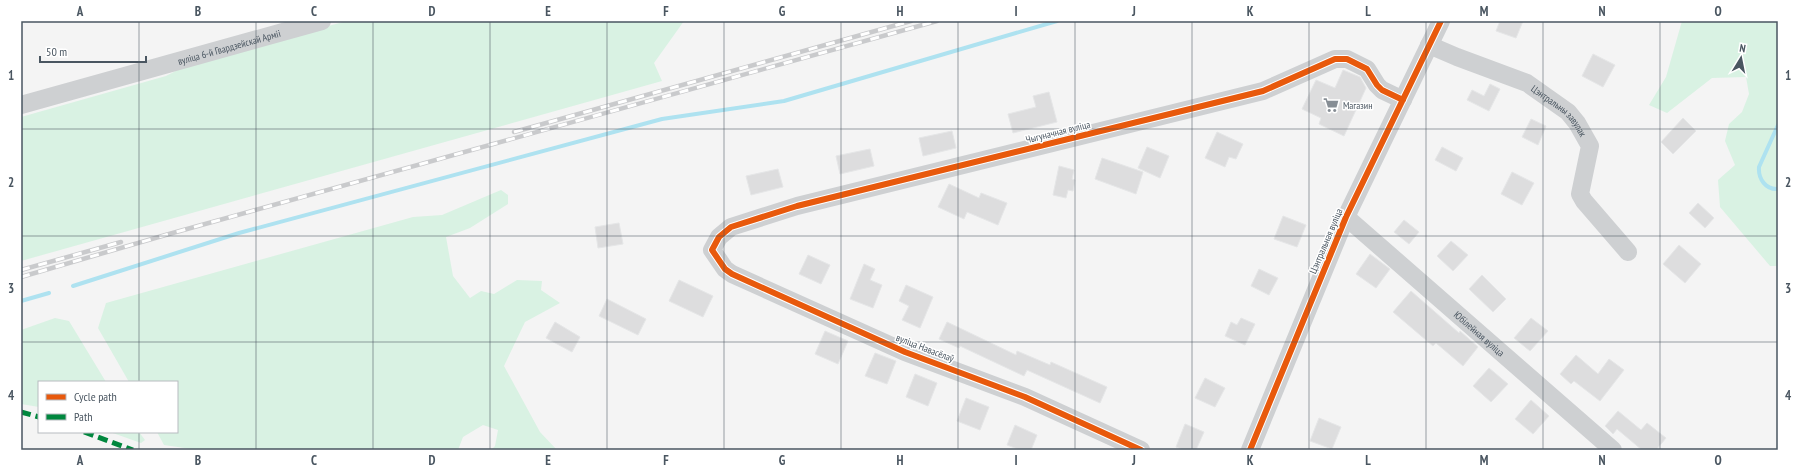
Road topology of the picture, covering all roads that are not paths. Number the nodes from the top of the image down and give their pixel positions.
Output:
1 (322, 21) edge
2 (1441, 21) edge
3 (1430, 45) junction
4 (1403, 100) junction
5 (21, 105) edge
6 (1346, 217) junction
7 (712, 250) joint
8 (1628, 252) dead end
9 (1141, 450) edge
10 (1250, 450) edge
11 (1613, 450) edge

1 - 5 street, вуліца 6-й Гвардзейскай Арміі
2 - 3 street, Цэнтральная вуліца
3 - 4 street, Цэнтральная вуліца
3 - 8 street, Цэнтральны завулак
4 - 6 street, Цэнтральная вуліца
4 - 7 street, Чыгуначная вуліца
6 - 10 street, Цэнтральная вуліца
6 - 11 street, Юбілейная вуліца
7 - 9 street, вуліца Навасёлаў

